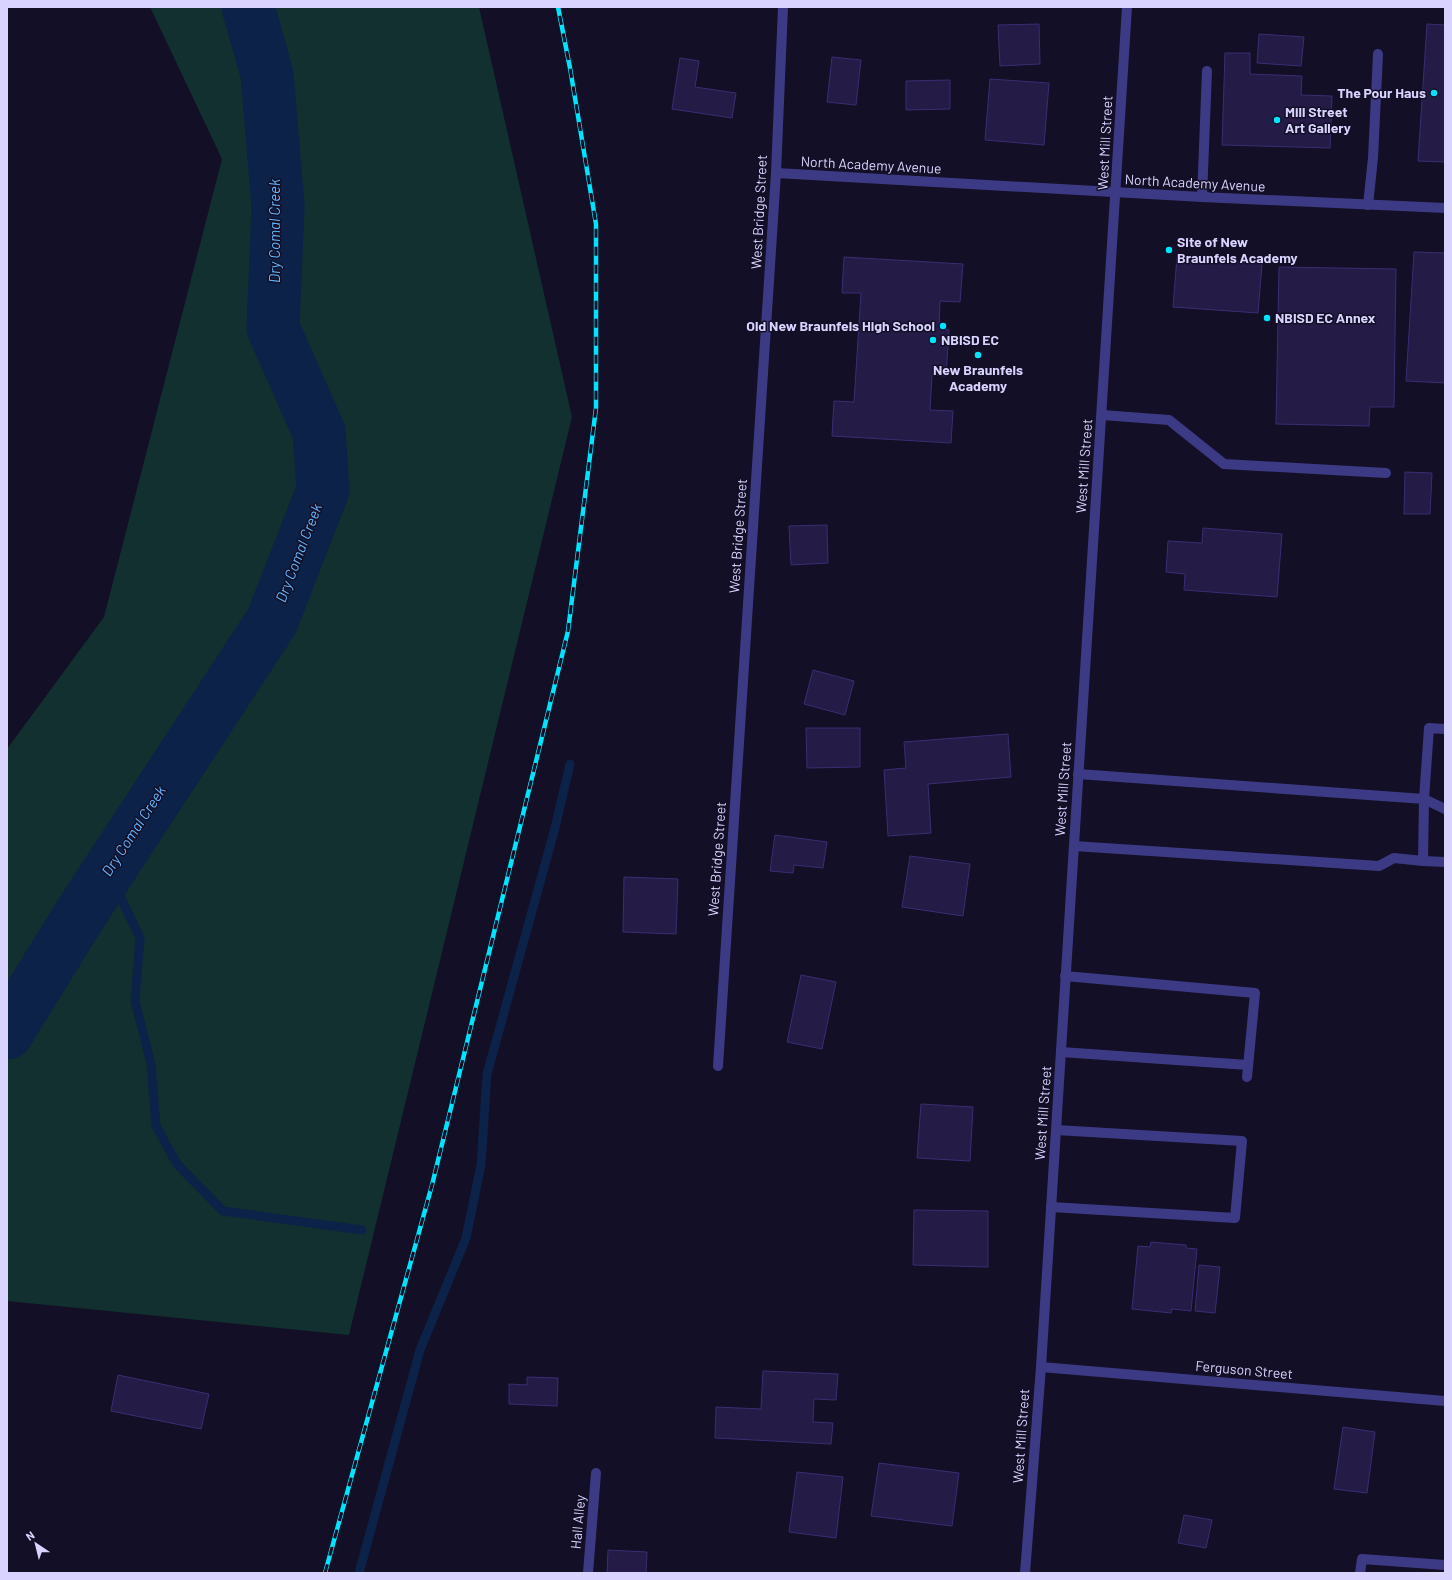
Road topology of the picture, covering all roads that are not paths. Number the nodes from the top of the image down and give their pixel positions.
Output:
1 (783, 7) edge
2 (1127, 7) edge
3 (1378, 54) dead end
4 (1207, 71) dead end
5 (776, 173) junction
6 (1116, 192) junction
7 (1202, 197) junction
8 (1368, 205) junction
9 (1445, 208) edge
10 (1102, 415) junction
11 (1386, 473) dead end
12 (1445, 729) edge
13 (1078, 774) junction
14 (1424, 799) junction
15 (1445, 809) edge
16 (1074, 846) junction
17 (1423, 861) junction
18 (1445, 862) edge
19 (1065, 976) junction
20 (1061, 1052) junction
21 (1248, 1065) junction
22 (718, 1066) dead end
23 (1248, 1077) dead end
24 (1056, 1130) junction
25 (1050, 1207) junction
26 (1041, 1367) junction
27 (1445, 1401) edge
28 (596, 1473) dead end
29 (1445, 1565) edge
30 (588, 1573) edge
31 (1025, 1573) edge
32 (1360, 1573) edge

1 - 5 street, West Bridge Street
2 - 6 street, West Mill Street
3 - 8 street
4 - 7 street
5 - 6 street, North Academy Avenue
5 - 22 street, West Bridge Street
6 - 7 street, North Academy Avenue
6 - 10 street, West Mill Street
7 - 8 street, North Academy Avenue
8 - 9 street, North Academy Avenue
10 - 11 street
10 - 13 street, West Mill Street
12 - 14 street
13 - 14 street
13 - 16 street, West Mill Street
14 - 15 street
14 - 17 street
16 - 17 street
16 - 19 street, West Mill Street
17 - 18 street
19 - 20 street, West Mill Street
19 - 21 street
20 - 21 street
20 - 24 street, West Mill Street
21 - 23 street
24 - 25 street, West Mill Street
24 - 25 street
25 - 26 street, West Mill Street
26 - 27 street, Ferguson Street
26 - 31 street, West Mill Street
28 - 30 street, Hall Alley
29 - 32 street

